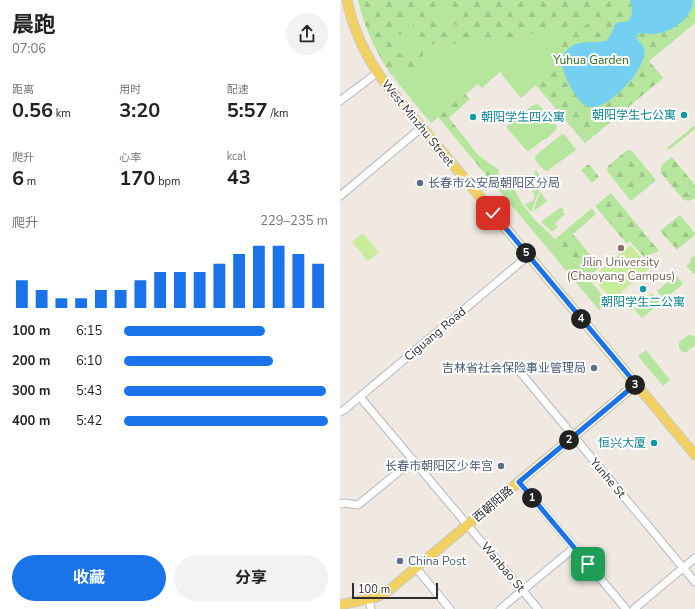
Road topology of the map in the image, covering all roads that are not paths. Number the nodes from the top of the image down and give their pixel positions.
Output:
1 (347, 0) edge
2 (377, 73) junction
3 (340, 101) edge
4 (421, 128) junction
5 (340, 196) edge
6 (528, 256) junction
7 (521, 373) dead end
8 (636, 384) junction
9 (360, 397) junction
10 (340, 412) edge
11 (573, 436) junction
12 (695, 455) edge
13 (413, 460) junction
14 (519, 482) junction
15 (340, 504) edge
16 (468, 525) junction
17 (574, 548) junction
18 (695, 558) edge
19 (416, 568) junction
20 (683, 568) junction
21 (695, 582) edge
22 (523, 591) junction
23 (369, 599) junction
24 (340, 605) edge
25 (371, 609) edge
26 (450, 609) edge
27 (500, 609) edge
28 (538, 609) edge
29 (626, 609) edge
30 (634, 609) edge

1 - 2 main road, West Minzhu Street
2 - 3 street
2 - 4 main road, West Minzhu Street
4 - 5 street
4 - 6 main road, West Minzhu Street
6 - 8 main road, West Minzhu Street
6 - 9 street, Ciguang Road
7 - 11 street, Yunhe St
8 - 11 main road, 西朝阳路
8 - 12 main road, West Minzhu Street
9 - 10 street, Ciguang Road
9 - 13 street, Wanbao St
11 - 14 main road, 西朝阳路
11 - 20 street, Yunhe St
13 - 15 street
13 - 16 street, Wanbao St
14 - 16 main road, 西朝阳路
14 - 17 street
16 - 19 main road, 西朝阳路
16 - 22 street, Wanbao St
17 - 22 street
17 - 29 street
18 - 20 street
19 - 23 main road, 西朝阳路
19 - 26 street
20 - 21 street, Yunhe St
20 - 30 street
22 - 27 street
22 - 28 street, Wanbao St
23 - 24 main road, 西朝阳路
23 - 25 street

